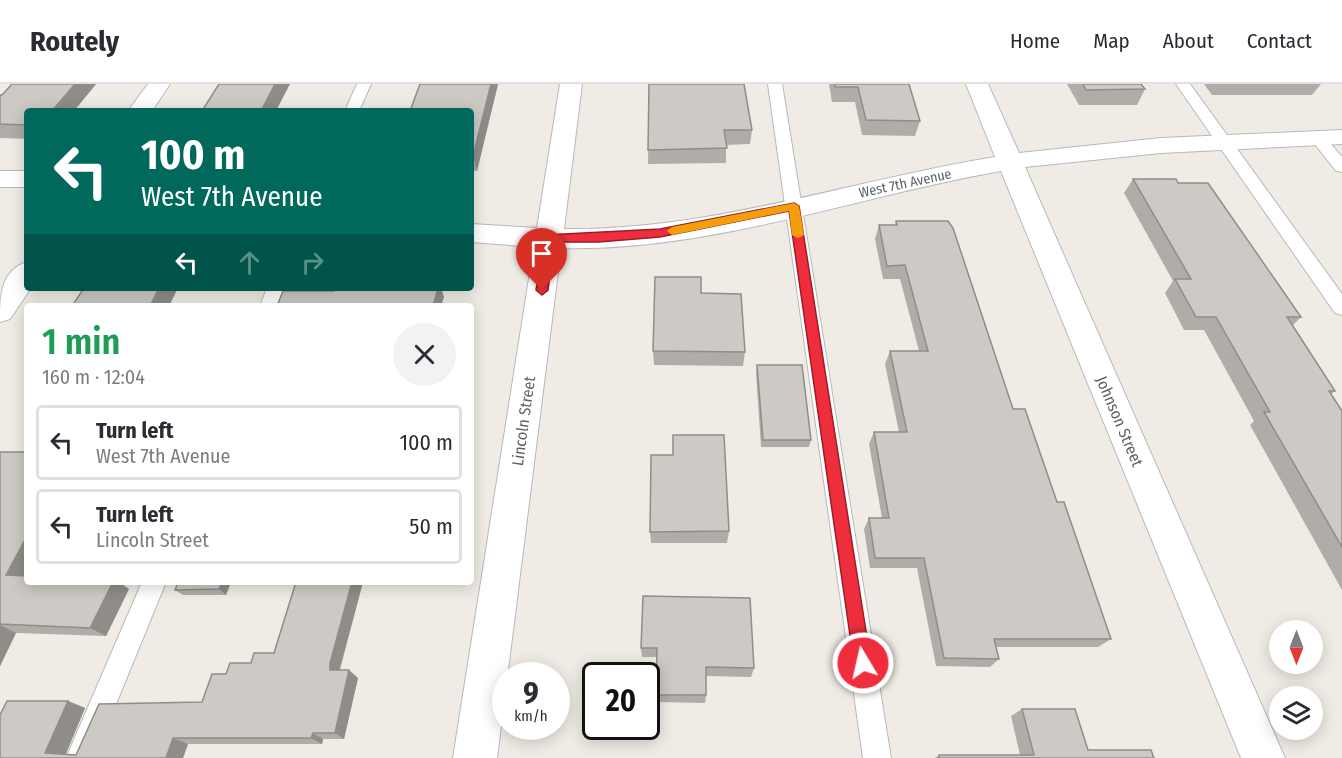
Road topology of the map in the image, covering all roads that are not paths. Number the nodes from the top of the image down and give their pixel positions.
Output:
1 (159, 84) edge
2 (364, 84) edge
3 (571, 84) edge
4 (775, 84) edge
5 (977, 84) edge
6 (1184, 84) edge
7 (142, 108) edge
8 (353, 108) edge
9 (1330, 138) edge
10 (1223, 141) junction
11 (1010, 162) junction
12 (1342, 166) edge
13 (0, 179) edge
14 (24, 179) edge
15 (794, 206) junction
16 (474, 233) edge
17 (549, 238) junction
18 (24, 276) edge
19 (1342, 308) edge
20 (0, 311) edge
21 (153, 585) edge
22 (80, 758) edge
23 (475, 758) edge
24 (877, 758) edge
25 (1263, 758) edge

1 - 7 street
2 - 8 lane
3 - 17 street, Lincoln Street
4 - 15 lane
5 - 11 street, Johnson Street
6 - 10 lane
9 - 10 street, West 7th Avenue
9 - 12 lane
10 - 11 street, West 7th Avenue
10 - 19 lane
11 - 15 street, West 7th Avenue
11 - 25 street, Johnson Street
13 - 14 street
15 - 17 street, West 7th Avenue
15 - 24 lane
16 - 17 street, West 7th Avenue
17 - 23 street, Lincoln Street
18 - 20 street
21 - 22 lane

